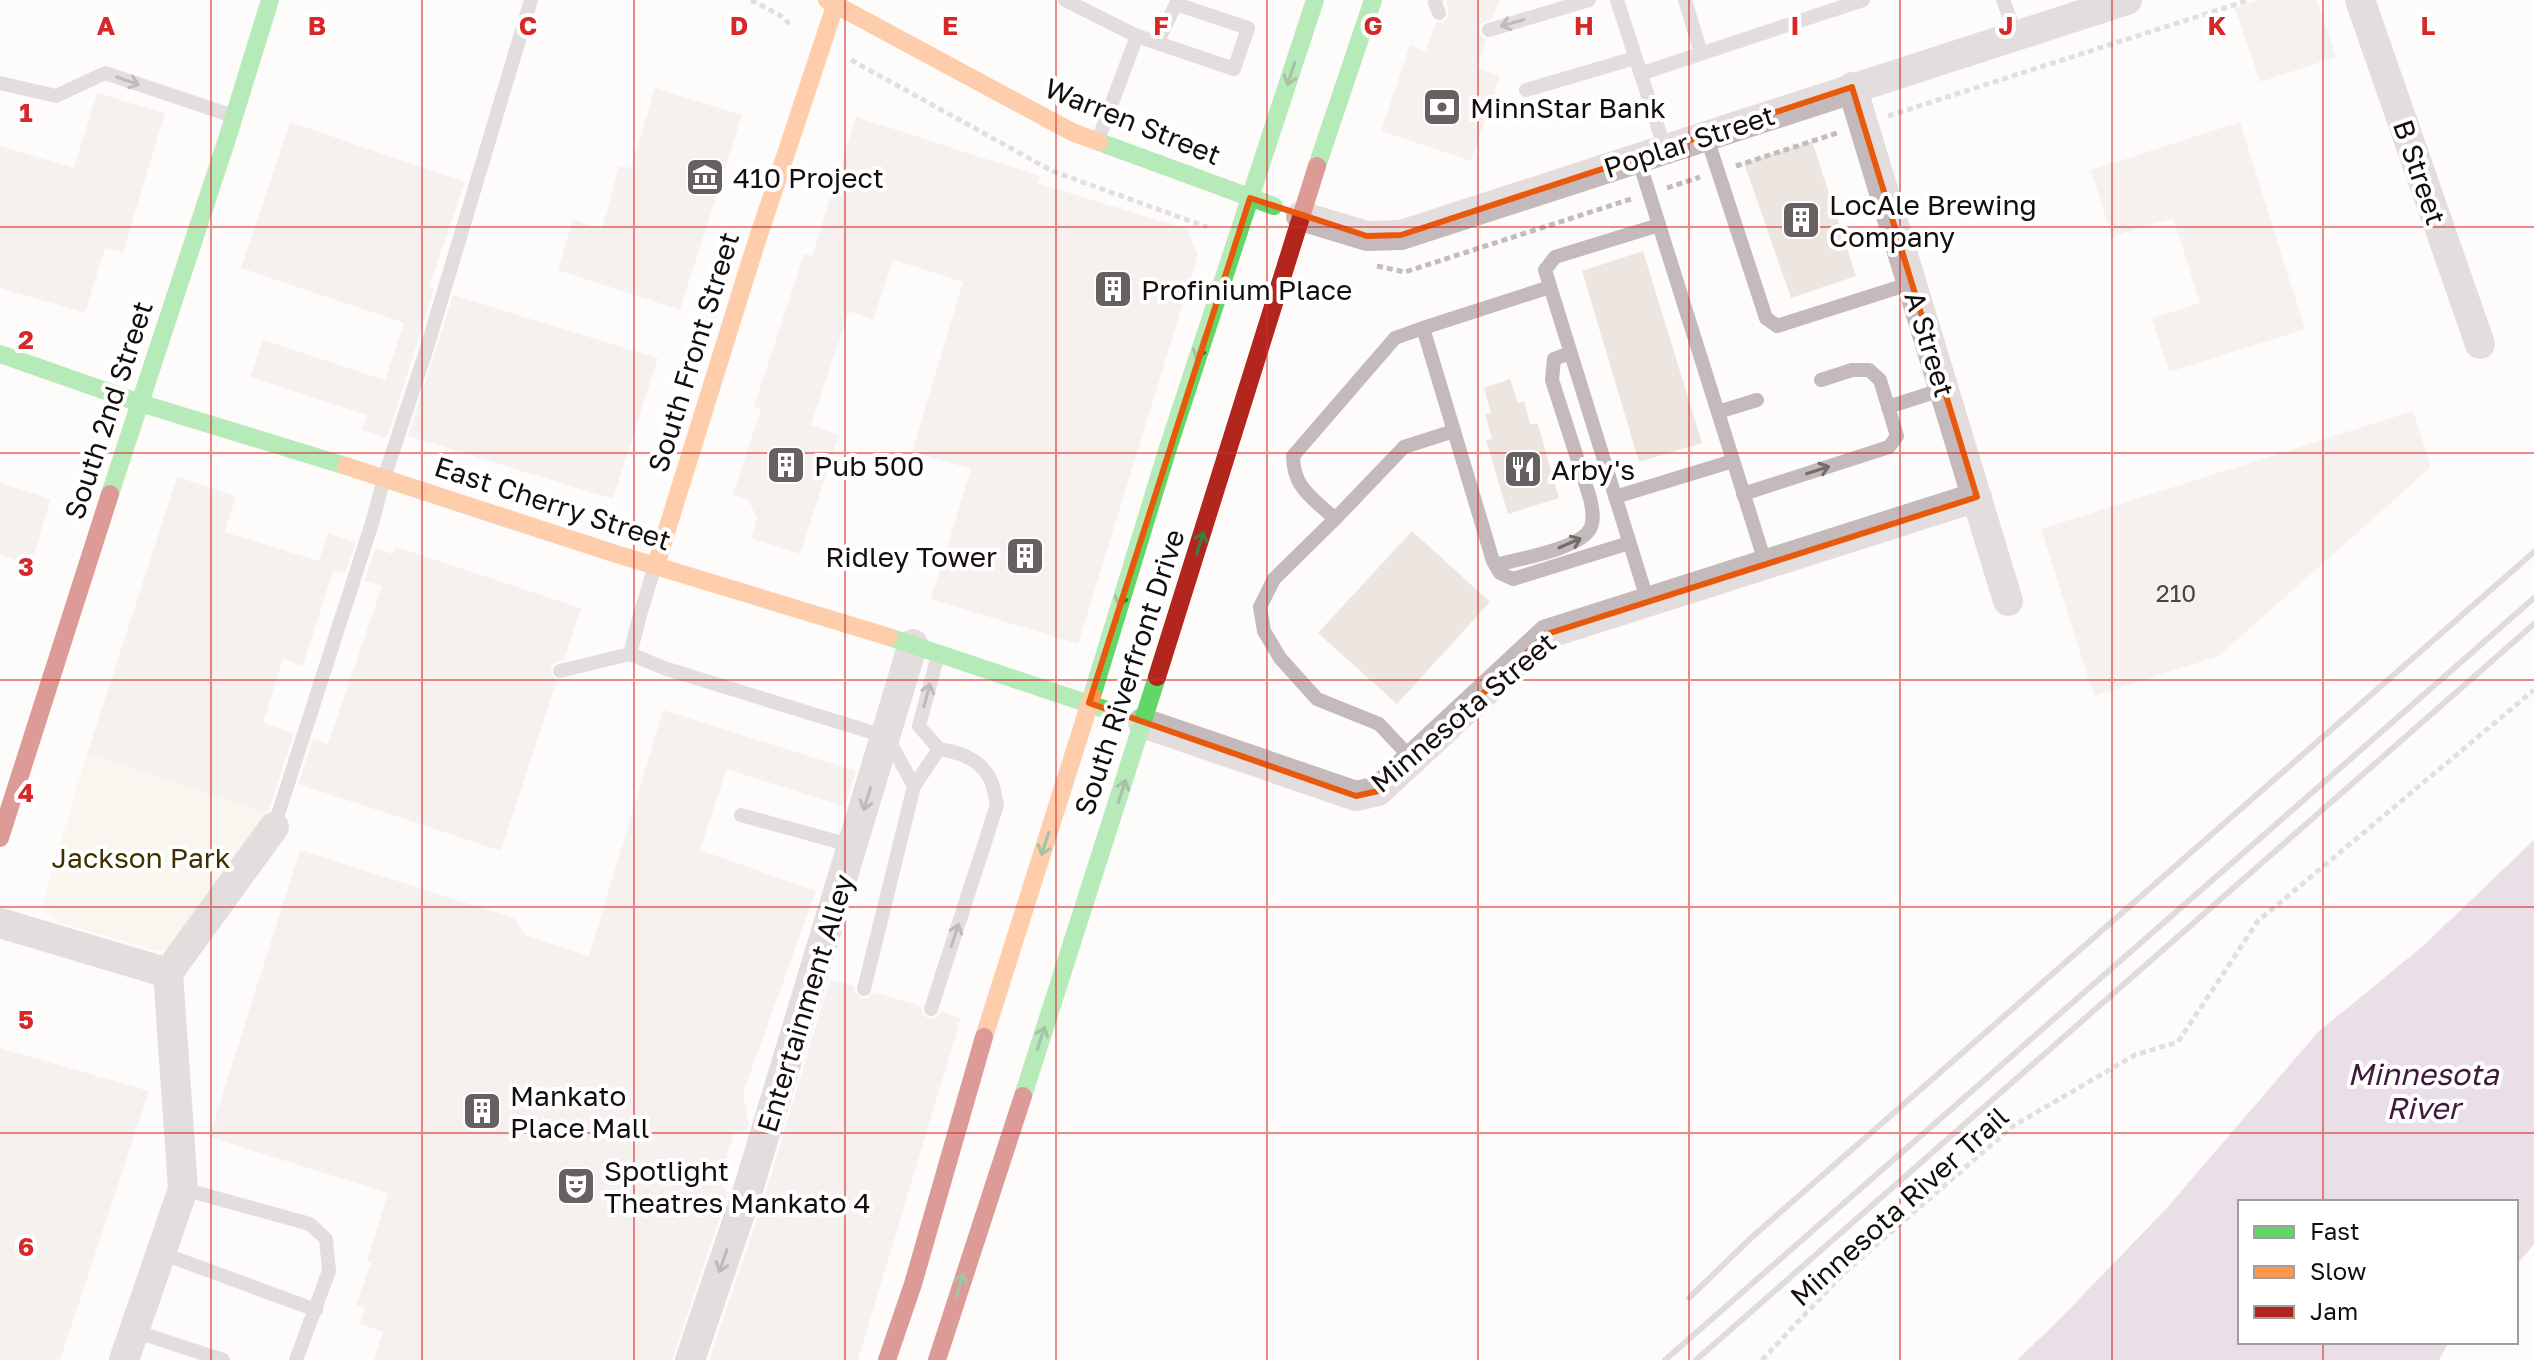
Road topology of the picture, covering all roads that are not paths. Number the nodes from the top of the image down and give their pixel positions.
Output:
1 (270, 0) edge
2 (531, 0) edge
3 (1065, 0) edge
4 (1315, 0) edge
5 (1373, 0) edge
6 (1589, 0) edge
7 (1617, 0) edge
8 (1685, 0) edge
9 (1863, 0) edge
10 (2003, 0) edge
11 (2127, 0) edge
12 (2360, 0) edge
13 (833, 1) edge
14 (1489, 30) dead end
15 (2016, 35) junction
16 (1137, 36) junction
17 (1157, 43) junction
18 (1701, 53) junction
19 (1635, 58) junction
20 (1640, 74) junction
21 (0, 83) edge
22 (1852, 87) junction
23 (1526, 90) dead end
24 (234, 117) junction
25 (1706, 135) junction
26 (1097, 142) junction
27 (1652, 153) junction
28 (1250, 198) junction
29 (1301, 216) junction
30 (1659, 225) junction
31 (1912, 283) junction
32 (1550, 287) junction
33 (1423, 328) junction
34 (2480, 344) dead end
35 (1570, 353) junction
36 (0, 354) edge
37 (1821, 380) dead end
38 (1944, 389) junction
39 (1757, 400) dead end
40 (140, 403) junction
41 (1888, 407) junction
42 (1718, 412) junction
43 (1454, 431) junction
44 (1733, 461) junction
45 (384, 478) junction
46 (1743, 494) junction
47 (1615, 497) junction
48 (1977, 497) junction
49 (1335, 519) junction
50 (1629, 543) junction
51 (656, 565) junction
52 (1496, 565) junction
53 (1766, 565) junction
54 (2008, 601) dead end
55 (1648, 602) junction
56 (926, 648) junction
57 (630, 654) junction
58 (560, 671) dead end
59 (1089, 703) junction
60 (1143, 723) junction
61 (887, 737) junction
62 (939, 749) junction
63 (1412, 759) junction
64 (914, 786) junction
65 (741, 815) dead end
66 (274, 827) joint
67 (0, 838) edge
68 (853, 846) junction
69 (0, 923) edge
70 (168, 973) junction
71 (864, 989) dead end
72 (931, 1009) dead end
73 (183, 1189) junction
74 (161, 1253) junction
75 (316, 1310) junction
76 (134, 1331) junction
77 (124, 1360) edge
78 (223, 1360) edge
79 (296, 1360) edge
80 (690, 1360) edge
81 (887, 1360) edge
82 (937, 1360) edge

1 - 24 street, South 2nd Street
2 - 45 lane
3 - 16 lane
4 -> 28 street, South Riverfront Drive
5 - 29 street, South Riverfront Drive
6 -> 14 lane
7 - 19 lane
8 - 18 lane
9 - 18 lane
10 - 15 lane
11 - 15 street, Poplar Street
12 - 34 street, B Street
13 - 26 street, Warren Street
13 - 51 street, South Front Street
15 - 22 street, Poplar Street
16 - 17 lane
16 - 26 lane
17 - 17 lane
18 - 20 lane
19 - 20 lane
19 - 23 lane
20 - 27 lane
21 -> 24 lane
22 - 25 street, Poplar Street
22 - 31 street, A Street
24 - 40 street, South 2nd Street
25 - 27 street, Poplar Street
25 - 31 lane
26 - 28 street, Warren Street
27 - 29 street, Poplar Street
27 - 30 lane
28 - 29 street, Poplar Street
28 -> 59 street, South Riverfront Drive
60 -> 29 street, South Riverfront Drive
30 - 32 lane
30 - 42 lane
31 - 38 street, A Street
32 - 33 lane
32 - 35 lane
33 - 43 lane
33 - 49 lane
35 - 47 lane
52 -> 35 lane
36 - 40 street, East Cherry Street
37 - 41 lane
38 - 41 lane
38 - 48 street, A Street
39 - 42 lane
40 - 45 street, East Cherry Street
40 - 67 street, South 2nd Street
46 -> 41 lane
42 - 44 lane
43 - 49 lane
43 - 52 lane
44 - 46 lane
44 - 47 lane
45 - 51 street, East Cherry Street
45 - 66 lane
46 - 53 lane
47 - 50 lane
48 - 53 street, Minnesota Street
48 - 54 street, A Street
49 - 63 lane
50 - 52 lane
50 - 55 lane
51 - 56 street, East Cherry Street
51 - 57 lane, South Front Street
53 - 55 street, Minnesota Street
55 - 63 street, Minnesota Street
56 - 59 street, East Cherry Street
56 - 61 street, Entertainment Alley
62 -> 56 lane
57 - 58 lane
57 - 61 lane
59 - 60 street, Minnesota Street
59 -> 81 street, South Riverfront Drive
60 - 63 street, Minnesota Street
82 -> 60 street, South Riverfront Drive
61 - 64 lane
61 -> 68 street, Entertainment Alley
62 - 64 lane
72 -> 62 lane
64 - 71 lane
65 - 68 lane
66 - 70 street
68 -> 80 street, Entertainment Alley
69 - 70 street
70 - 73 street
73 - 74 street
73 - 75 lane
74 - 75 lane
74 - 76 street
75 - 79 lane
76 - 77 street
76 - 78 lane

